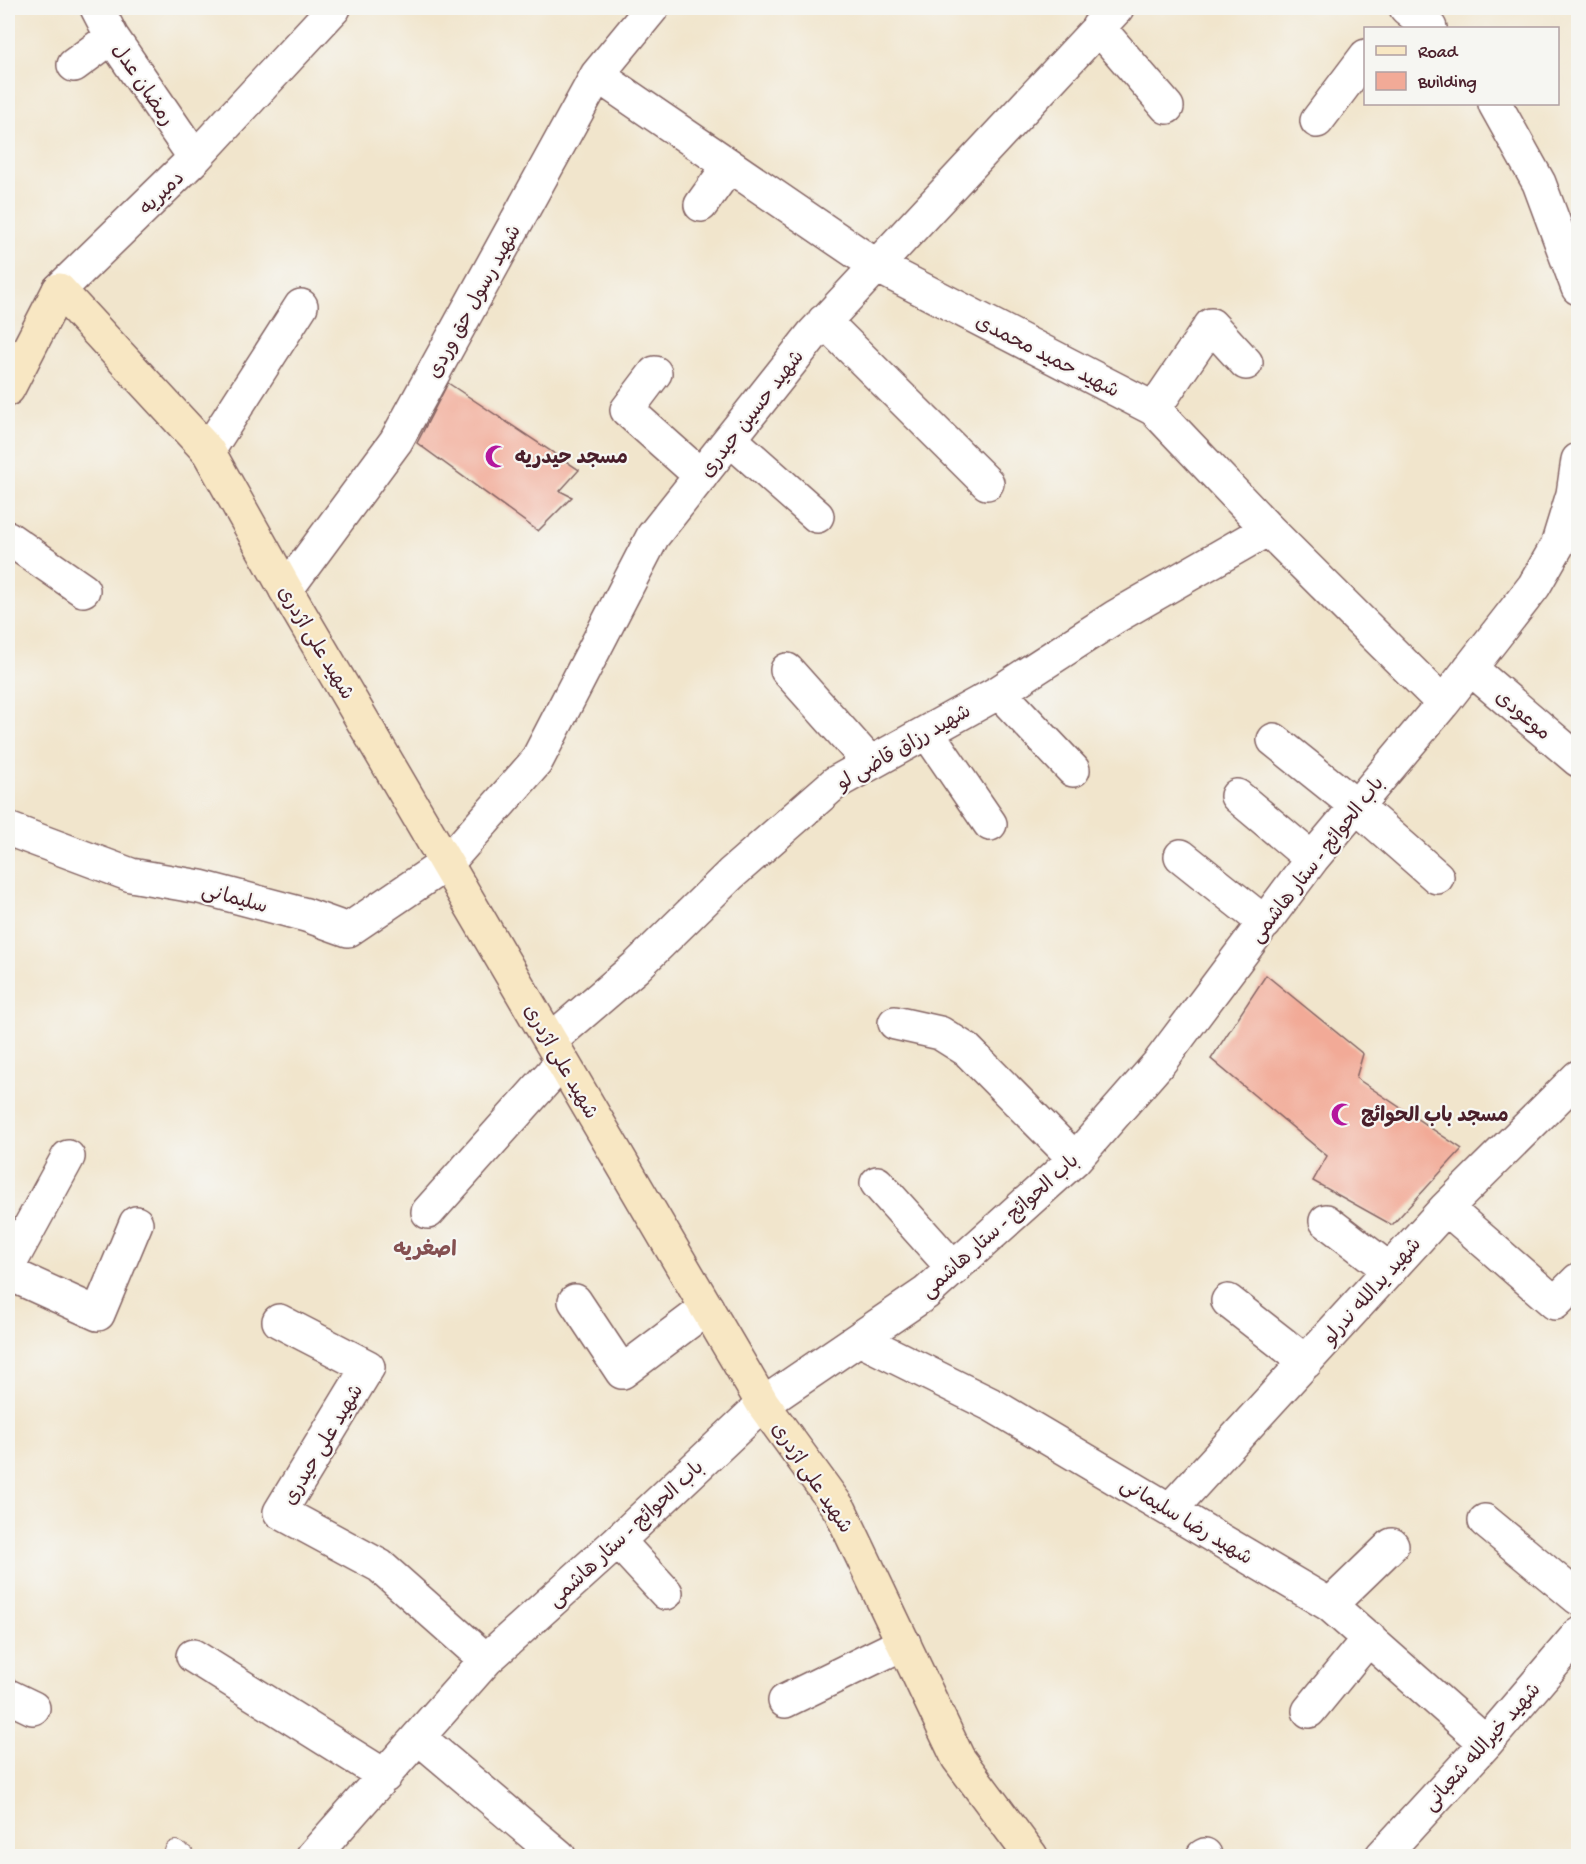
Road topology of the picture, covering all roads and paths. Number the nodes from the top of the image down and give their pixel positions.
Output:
1 (97, 8) edge
2 (334, 8) edge
3 (652, 8) edge
4 (1404, 8) edge
5 (1107, 17) edge
6 (1387, 27) edge
7 (1429, 27) edge
8 (112, 37) junction
9 (1364, 57) edge
10 (74, 65) dead end
11 (597, 75) junction
12 (1496, 105) edge
13 (1167, 107) dead end
14 (1317, 121) dead end
15 (195, 158) junction
16 (729, 166) junction
17 (701, 205) dead end
18 (875, 265) junction
19 (1578, 288) edge
20 (59, 290) junction
21 (301, 306) dead end
22 (824, 321) junction
23 (1246, 363) dead end
24 (655, 373) dead end
25 (8, 389) edge
26 (1154, 409) junction
27 (730, 439) junction
28 (208, 451) junction
29 (1578, 460) edge
30 (700, 476) junction
31 (987, 483) dead end
32 (1576, 492) edge
33 (817, 516) dead end
34 (1268, 529) junction
35 (8, 538) edge
36 (83, 590) dead end
37 (286, 590) junction
38 (1470, 668) junction
39 (787, 670) dead end
40 (999, 692) junction
41 (1443, 703) junction
42 (927, 732) junction
43 (1274, 740) dead end
44 (1578, 760) edge
45 (870, 763) junction
46 (1073, 770) dead end
47 (1237, 796) dead end
48 (1355, 805) junction
49 (990, 824) dead end
50 (8, 829) edge
51 (1181, 856) dead end
52 (1312, 859) junction
53 (447, 863) junction
54 (1437, 877) dead end
55 (1265, 923) junction
56 (895, 1023) dead end
57 (556, 1052) junction
58 (1578, 1077) edge
59 (68, 1157) dead end
60 (1075, 1160) junction
61 (876, 1183) dead end
62 (1446, 1208) junction
63 (428, 1212) dead end
64 (1326, 1221) dead end
65 (136, 1223) dead end
66 (8, 1267) edge
67 (954, 1269) junction
68 (1390, 1270) junction
69 (8, 1273) edge
70 (1578, 1280) edge
71 (575, 1300) dead end
72 (1228, 1301) dead end
73 (707, 1308) junction
74 (279, 1321) dead end
75 (859, 1339) junction
76 (1306, 1362) junction
77 (763, 1404) junction
78 (1170, 1510) junction
79 (1485, 1521) dead end
80 (618, 1541) junction
81 (1392, 1545) dead end
82 (666, 1593) dead end
83 (1578, 1598) edge
84 (1330, 1605) junction
85 (1578, 1635) edge
86 (1369, 1638) junction
87 (904, 1643) junction
88 (193, 1656) dead end
89 (486, 1660) junction
90 (785, 1701) dead end
91 (1309, 1711) dead end
92 (418, 1737) junction
93 (1486, 1743) junction
94 (385, 1776) junction
95 (1397, 1852) edge
96 (313, 1857) edge
97 (560, 1857) edge
98 (1031, 1857) edge

1 - 8 street, رمضان عدل
2 - 15 street, دمیریه
3 - 11 street, شهید رسول حق وردی
4 - 6 street
4 - 7 street
5 - 13 street
5 - 18 street, شهید حسین حیدری
8 - 10 street
8 - 15 street, رمضان عدل
9 - 14 street
11 - 16 street, شهید حمید محمدی
11 - 37 street, شهید رسول حق وردی
12 - 19 street
15 - 20 street, دمیریه
16 - 17 street
16 - 18 street, شهید حمید محمدی
18 - 22 street, شهید حسین حیدری
18 - 26 street, شهید حمید محمدی
20 - 25 street, دمیریه
20 - 28 street, شهید علی اژدری
21 - 28 street
22 - 27 street, شهید حسین حیدری
22 - 31 street
23 - 26 street
24 - 30 street
26 - 34 street, شهید حمید محمدی
27 - 30 street, شهید حسین حیدری
27 - 33 street
28 - 37 street, شهید علی اژدری
29 - 32 street, باب الحوائج - ستار هاشمی
30 - 53 street, شهید حسین حیدری
32 - 38 street, باب الحوائج - ستار هاشمی
34 - 40 street, شهید رزاق قاضی لو
34 - 41 street, شهید حمید محمدی
35 - 36 street
37 - 53 street, شهید علی اژدری
38 - 41 street, باب الحوائج - ستار هاشمی
38 - 44 street, موعودی
39 - 45 street
40 - 42 street, شهید رزاق قاضی لو
40 - 46 street
41 - 48 street, باب الحوائج - ستار هاشمی
42 - 45 street, شهید رزاق قاضی لو
42 - 49 street
43 - 48 street
45 - 57 street, شهید رزاق قاضی لو
47 - 52 street
48 - 52 street, باب الحوائج - ستار هاشمی
48 - 54 street
50 - 53 street, سلیمانی
51 - 55 street
52 - 55 street, باب الحوائج - ستار هاشمی
53 - 57 street, شهید علی اژدری
55 - 60 street, باب الحوائج - ستار هاشمی
56 - 60 street
57 - 63 street, شهید رزاق قاضی لو
57 - 73 street, شهید علی اژدری
58 - 62 street, شهید یدالله ندرلو
59 - 66 street
60 - 67 street, باب الحوائج - ستار هاشمی
61 - 67 street
62 - 68 street, شهید یدالله ندرلو
62 - 70 street
64 - 68 street
65 - 69 street
67 - 75 street, باب الحوائج - ستار هاشمی
68 - 76 street, شهید یدالله ندرلو
71 - 73 street
72 - 76 street
73 - 77 street, شهید علی اژدری
74 - 89 street, شهید علی حیدری
75 - 77 street, باب الحوائج - ستار هاشمی
75 - 78 street, شهید رضا سلیمانی
76 - 78 street, شهید یدالله ندرلو
77 - 80 street, باب الحوائج - ستار هاشمی
77 - 87 street, شهید علی اژدری
78 - 84 street, شهید رضا سلیمانی
79 - 83 street
80 - 82 street
80 - 89 street, باب الحوائج - ستار هاشمی
81 - 84 street
84 - 86 street, شهید رضا سلیمانی
85 - 93 street, شهید خیرالله شعبانی
86 - 91 street
86 - 93 street, شهید رضا سلیمانی
87 - 90 street
87 - 98 street, شهید علی اژدری
88 - 94 street
89 - 92 street, باب الحوائج - ستار هاشمی
92 - 94 street, باب الحوائج - ستار هاشمی
92 - 97 street
93 - 95 street, شهید خیرالله شعبانی
94 - 96 street, باب الحوائج - ستار هاشمی

